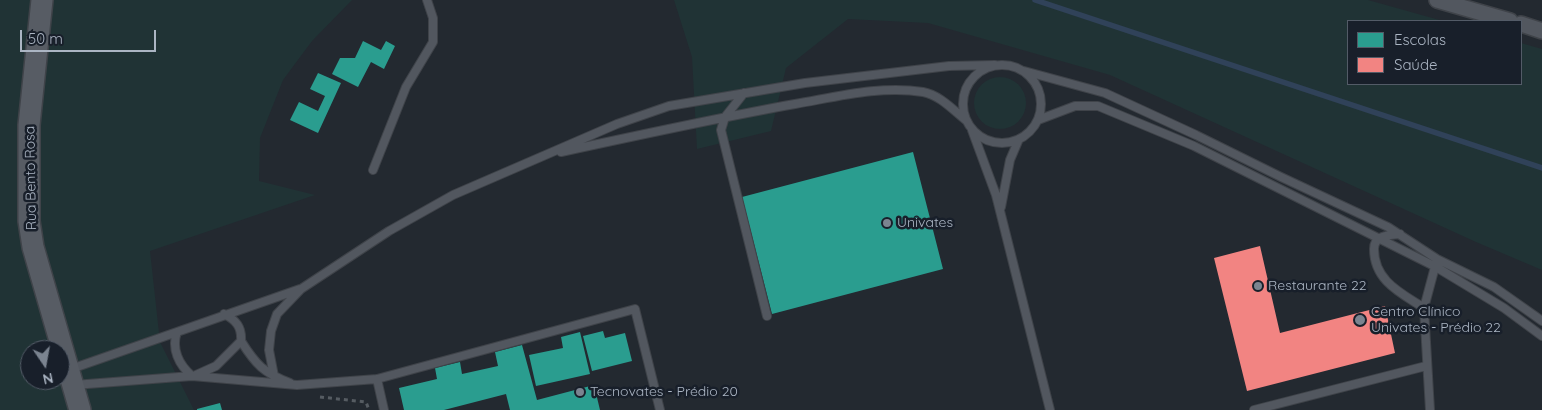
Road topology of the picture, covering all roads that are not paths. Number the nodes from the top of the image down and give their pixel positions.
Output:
1 (42, 0) edge
2 (427, 0) edge
3 (1437, 0) edge
4 (1507, 20) edge
5 (1522, 24) edge
6 (1542, 30) edge
7 (995, 66) junction
8 (1024, 72) junction
9 (744, 93) junction
10 (725, 116) junction
11 (1038, 120) junction
12 (967, 121) junction
13 (972, 130) junction
14 (1019, 139) junction
15 (544, 156) junction
16 (372, 170) dead end
17 (1000, 211) junction
18 (1400, 234) junction
19 (1378, 240) junction
20 (1436, 263) junction
21 (301, 289) junction
22 (1424, 308) junction
23 (224, 314) junction
24 (767, 316) dead end
25 (1542, 321) edge
26 (177, 332) junction
27 (1542, 336) edge
28 (59, 340) edge
29 (241, 341) junction
30 (1426, 366) junction
31 (192, 376) junction
32 (274, 376) junction
33 (70, 378) junction
34 (377, 379) junction
35 (297, 385) junction
36 (80, 410) edge
37 (384, 410) edge
38 (660, 410) edge
39 (1050, 410) edge
40 (1254, 410) edge
41 (1430, 410) edge

1 - 28 main road, Rua Bento Rosa
2 - 16 lane
3 - 4 street
5 - 6 street
7 - 8 lane
7 - 9 lane
7 - 12 lane
8 - 11 lane
8 - 18 lane
9 - 10 lane
9 - 15 lane
10 - 12 lane
10 - 15 lane
10 - 24 lane
11 - 14 lane
11 - 19 lane
12 - 13 lane
13 - 14 lane
13 - 17 lane
14 - 17 lane
15 - 21 lane
17 - 39 lane
18 - 19 lane
18 - 20 lane
19 - 20 lane
19 - 22 lane
20 - 22 lane
20 - 25 lane
20 - 27 lane
21 - 23 lane
21 - 32 lane
22 - 30 lane
23 - 26 lane
23 - 29 lane
26 - 31 lane
26 - 33 lane
29 - 31 lane
29 - 32 lane
30 - 40 lane
30 - 41 lane
31 - 33 lane
31 - 35 lane
32 - 35 lane
33 - 36 main road, Rua Bento Rosa
34 - 35 lane
34 - 37 lane
34 - 38 lane

